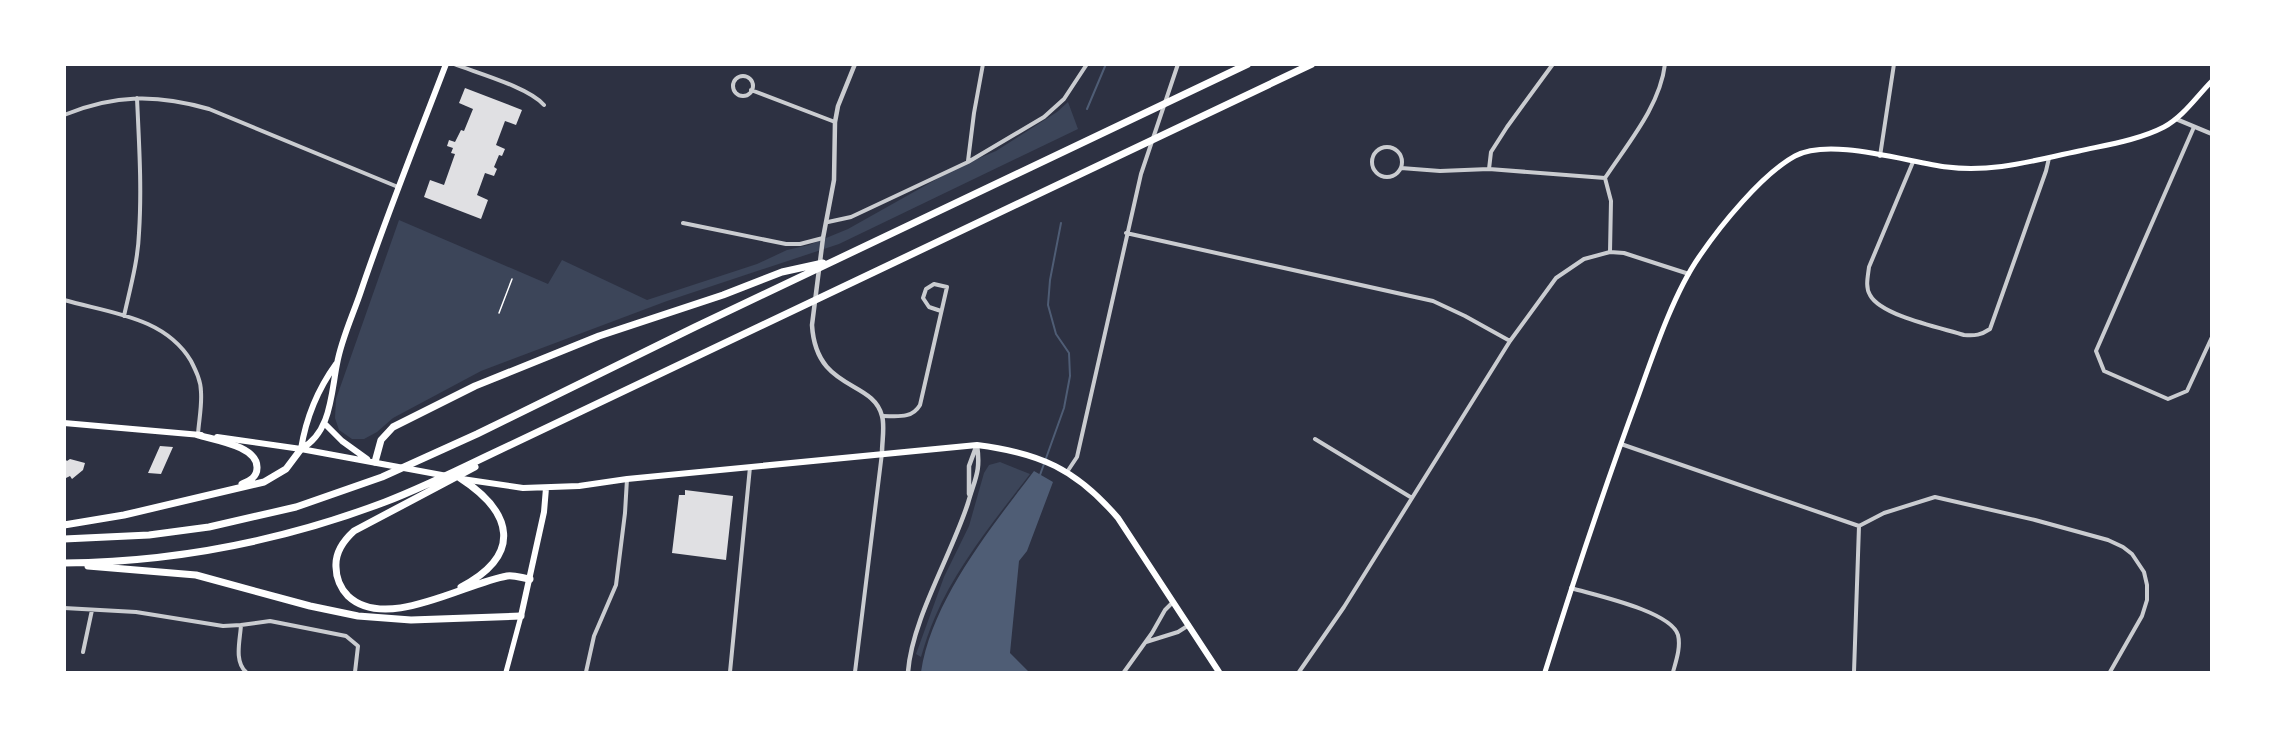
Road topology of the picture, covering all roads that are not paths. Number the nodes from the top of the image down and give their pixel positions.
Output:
1 (446, 64) edge
2 (454, 64) edge
3 (855, 64) edge
4 (984, 64) edge
5 (1087, 64) edge
6 (1178, 64) edge
7 (1248, 64) edge
8 (1312, 64) edge
9 (1553, 64) edge
10 (1665, 64) edge
11 (1894, 64) edge
12 (2211, 81) edge
13 (751, 90) junction
14 (137, 98) junction
15 (544, 105) dead end
16 (64, 115) edge
17 (2176, 119) junction
18 (835, 122) junction
19 (2194, 127) junction
20 (2211, 134) edge
21 (1880, 156) junction
22 (2049, 157) junction
23 (968, 162) junction
24 (1913, 162) junction
25 (1401, 168) junction
26 (1489, 169) junction
27 (1605, 178) junction
28 (399, 188) junction
29 (828, 222) junction
30 (682, 223) dead end
31 (1126, 233) junction
32 (824, 238) junction
33 (1610, 252) junction
34 (832, 262) junction
35 (1689, 274) junction
36 (64, 300) edge
37 (941, 311) junction
38 (124, 316) junction
39 (2211, 337) edge
40 (1510, 341) junction
41 (337, 363) junction
42 (322, 383) junction
43 (334, 388) junction
44 (883, 417) junction
45 (567, 418) junction
46 (64, 423) edge
47 (324, 423) junction
48 (198, 435) junction
49 (1315, 439) dead end
50 (1620, 444) junction
51 (977, 445) junction
52 (301, 448) junction
53 (882, 453) junction
54 (375, 462) junction
55 (750, 467) junction
56 (1064, 470) junction
57 (460, 478) junction
58 (627, 479) junction
59 (546, 488) junction
60 (970, 496) junction
61 (194, 498) junction
62 (1412, 498) junction
63 (64, 525) edge
64 (1858, 526) junction
65 (64, 539) edge
66 (64, 563) edge
67 (530, 579) junction
68 (1571, 588) junction
69 (440, 598) junction
70 (1173, 602) junction
71 (64, 608) edge
72 (92, 610) junction
73 (521, 616) junction
74 (241, 625) junction
75 (1189, 625) junction
76 (1146, 642) junction
77 (83, 652) dead end
78 (246, 672) edge
79 (355, 672) edge
80 (506, 672) edge
81 (586, 672) edge
82 (730, 672) edge
83 (855, 672) edge
84 (908, 672) edge
85 (1124, 672) edge
86 (1219, 672) edge
87 (1299, 672) edge
88 (1545, 672) edge
89 (1673, 672) edge
90 (1854, 672) edge
91 (2110, 672) edge

1 - 28 main road
2 - 15 street
3 - 18 street
4 - 23 street
5 - 23 street
6 - 31 street
7 - 34 highway
8 - 45 highway
9 - 26 street
10 - 27 street
11 - 21 street
12 - 17 main road
13 - 13 street
13 - 18 street
14 - 16 street
14 - 28 street
14 - 38 street
17 - 19 street
17 - 22 main road
18 - 29 street
19 - 20 street
19 - 39 street
21 - 24 main road
21 - 35 main road
22 - 24 main road
22 - 24 street
23 - 29 street
25 - 25 street
25 - 26 street
26 - 27 street
27 - 33 street
28 - 41 main road
29 - 32 street
30 - 32 street
31 - 40 street
31 - 56 street
32 - 44 street
33 - 35 street
33 - 40 street
34 - 54 highway
34 - 65 highway
35 - 50 main road
36 - 38 street
37 - 37 street
37 - 44 street
38 - 48 street
40 - 62 street
41 - 42 main road
41 - 43 main road
42 - 43 main road
42 - 52 main road
43 - 47 main road
44 - 53 street
45 - 66 highway
45 - 69 highway
46 - 48 main road
47 - 52 main road
47 - 54 main road
48 - 52 main road
48 - 61 highway
49 - 62 street
50 - 64 street
50 - 68 main road
51 - 53 main road
51 - 56 main road
51 - 60 street
51 - 60 street
52 - 54 main road
52 - 61 highway
53 - 55 main road
53 - 83 street
54 - 57 main road
55 - 58 main road
55 - 82 street
56 - 70 main road
57 - 59 main road
57 - 69 highway
58 - 59 main road
58 - 81 street
59 - 67 main road
60 - 84 street
61 - 63 highway
62 - 87 street
64 - 90 street
64 - 91 street
66 - 73 highway
67 - 69 highway
67 - 73 main road
68 - 88 main road
68 - 89 street
70 - 75 main road
70 - 76 street
71 - 72 street
72 - 74 street
72 - 77 street
73 - 80 main road
74 - 78 street
74 - 79 street
75 - 76 street
75 - 86 main road
76 - 85 street

